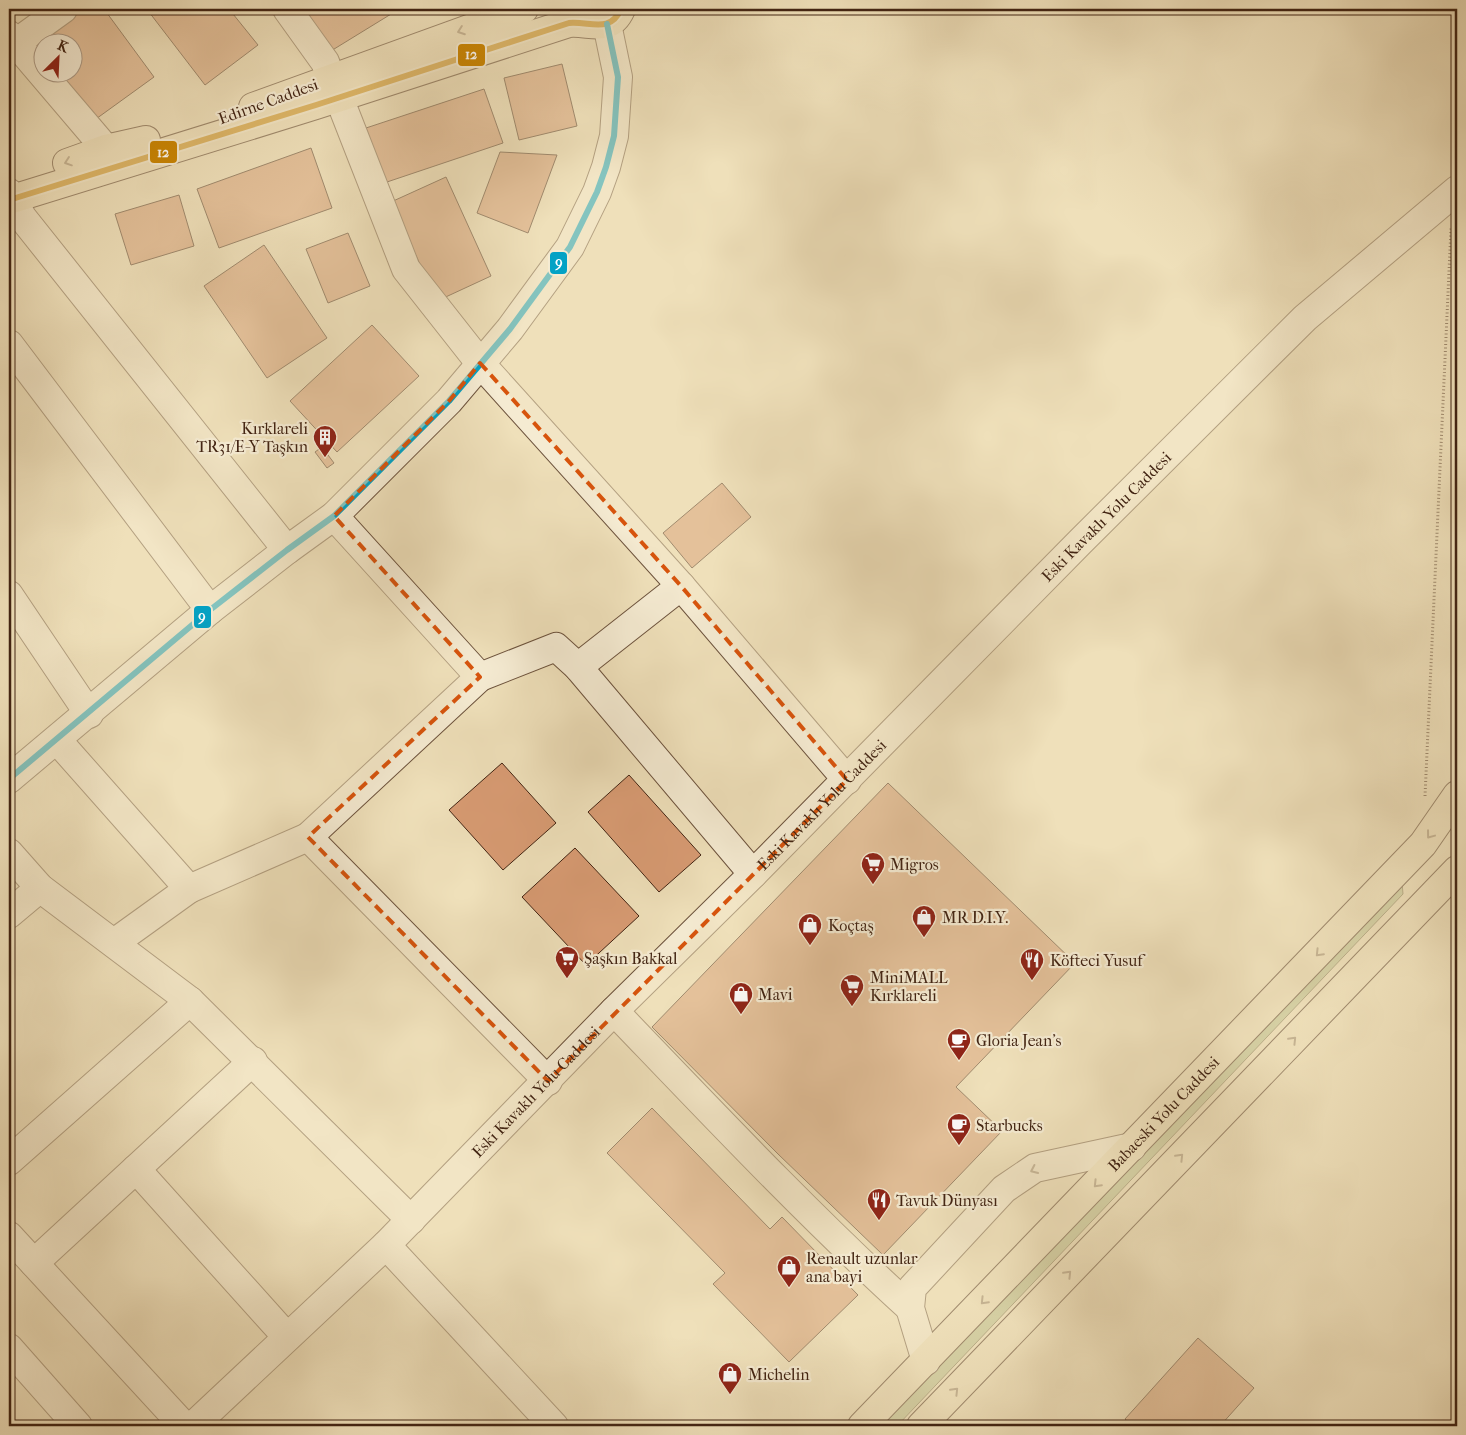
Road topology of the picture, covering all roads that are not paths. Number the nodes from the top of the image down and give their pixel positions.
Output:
1 (63, 9) edge
2 (287, 9) edge
3 (524, 9) edge
4 (601, 16) edge
5 (13, 39) edge
6 (334, 87) junction
7 (106, 149) junction
8 (1455, 192) edge
9 (9, 193) edge
10 (9, 344) edge
11 (480, 363) junction
12 (334, 516) junction
13 (287, 550) junction
14 (682, 586) junction
15 (9, 595) edge
16 (210, 610) junction
17 (578, 667) junction
18 (480, 678) junction
19 (89, 714) junction
20 (58, 740) junction
21 (9, 779) edge
22 (847, 780) junction
23 (1457, 795) edge
24 (308, 837) junction
25 (9, 853) edge
26 (1457, 870) edge
27 (753, 874) junction
28 (40, 888) junction
29 (189, 889) junction
30 (9, 914) edge
31 (114, 943) junction
32 (190, 1001) junction
33 (614, 1012) junction
34 (253, 1061) junction
35 (548, 1081) junction
36 (1132, 1147) junction
37 (9, 1161) edge
38 (136, 1169) junction
39 (411, 1220) junction
40 (9, 1236) edge
41 (386, 1245) junction
42 (34, 1264) junction
43 (910, 1308) junction
44 (287, 1337) junction
45 (9, 1348) edge
46 (926, 1361) junction
47 (78, 1426) edge
48 (184, 1426) edge
49 (193, 1426) edge
50 (554, 1426) edge
51 (862, 1426) edge
52 (921, 1426) edge

1 - 5 street
2 - 6 street
3 -> 6 highway, Edirne Caddesi
4 - 6 highway, Edirne Caddesi
4 - 11 street
5 - 7 street
6 - 7 highway, Edirne Caddesi
6 - 9 highway, Edirne Caddesi
6 - 11 street
7 -> 9 highway, Edirne Caddesi
8 - 22 street, Eski Kavaklı Yolu Caddesi
9 - 13 street
10 - 16 street
11 - 12 street
11 - 14 street
12 - 13 street
12 - 18 street
13 - 16 street
14 - 17 street
14 - 22 street
15 - 19 street
16 - 19 street
17 - 18 street
17 - 27 street
18 - 24 street
19 - 20 street
20 - 21 street
20 - 29 street
22 - 27 street, Eski Kavaklı Yolu Caddesi
23 -> 36 highway, Babaeski Yolu Caddesi
24 - 29 street
24 - 35 street
25 - 28 street
52 -> 26 highway
27 - 33 street, Eski Kavaklı Yolu Caddesi
28 - 30 street
28 - 31 street
29 - 31 street
31 - 32 street
32 - 34 street
32 - 37 street
33 - 35 street, Eski Kavaklı Yolu Caddesi
33 - 43 street
34 - 38 street
34 - 39 street
35 - 39 street, Eski Kavaklı Yolu Caddesi
36 -> 43 street
36 -> 46 highway, Babaeski Yolu Caddesi
38 - 42 street
38 - 44 street
39 - 41 street, Eski Kavaklı Yolu Caddesi
40 - 42 street
41 - 44 street, Eski Kavaklı Yolu Caddesi
41 - 50 street
42 - 48 street
43 - 46 street
44 - 49 street, Eski Kavaklı Yolu Caddesi
45 - 47 street
46 - 51 highway, Babaeski Yolu Caddesi

